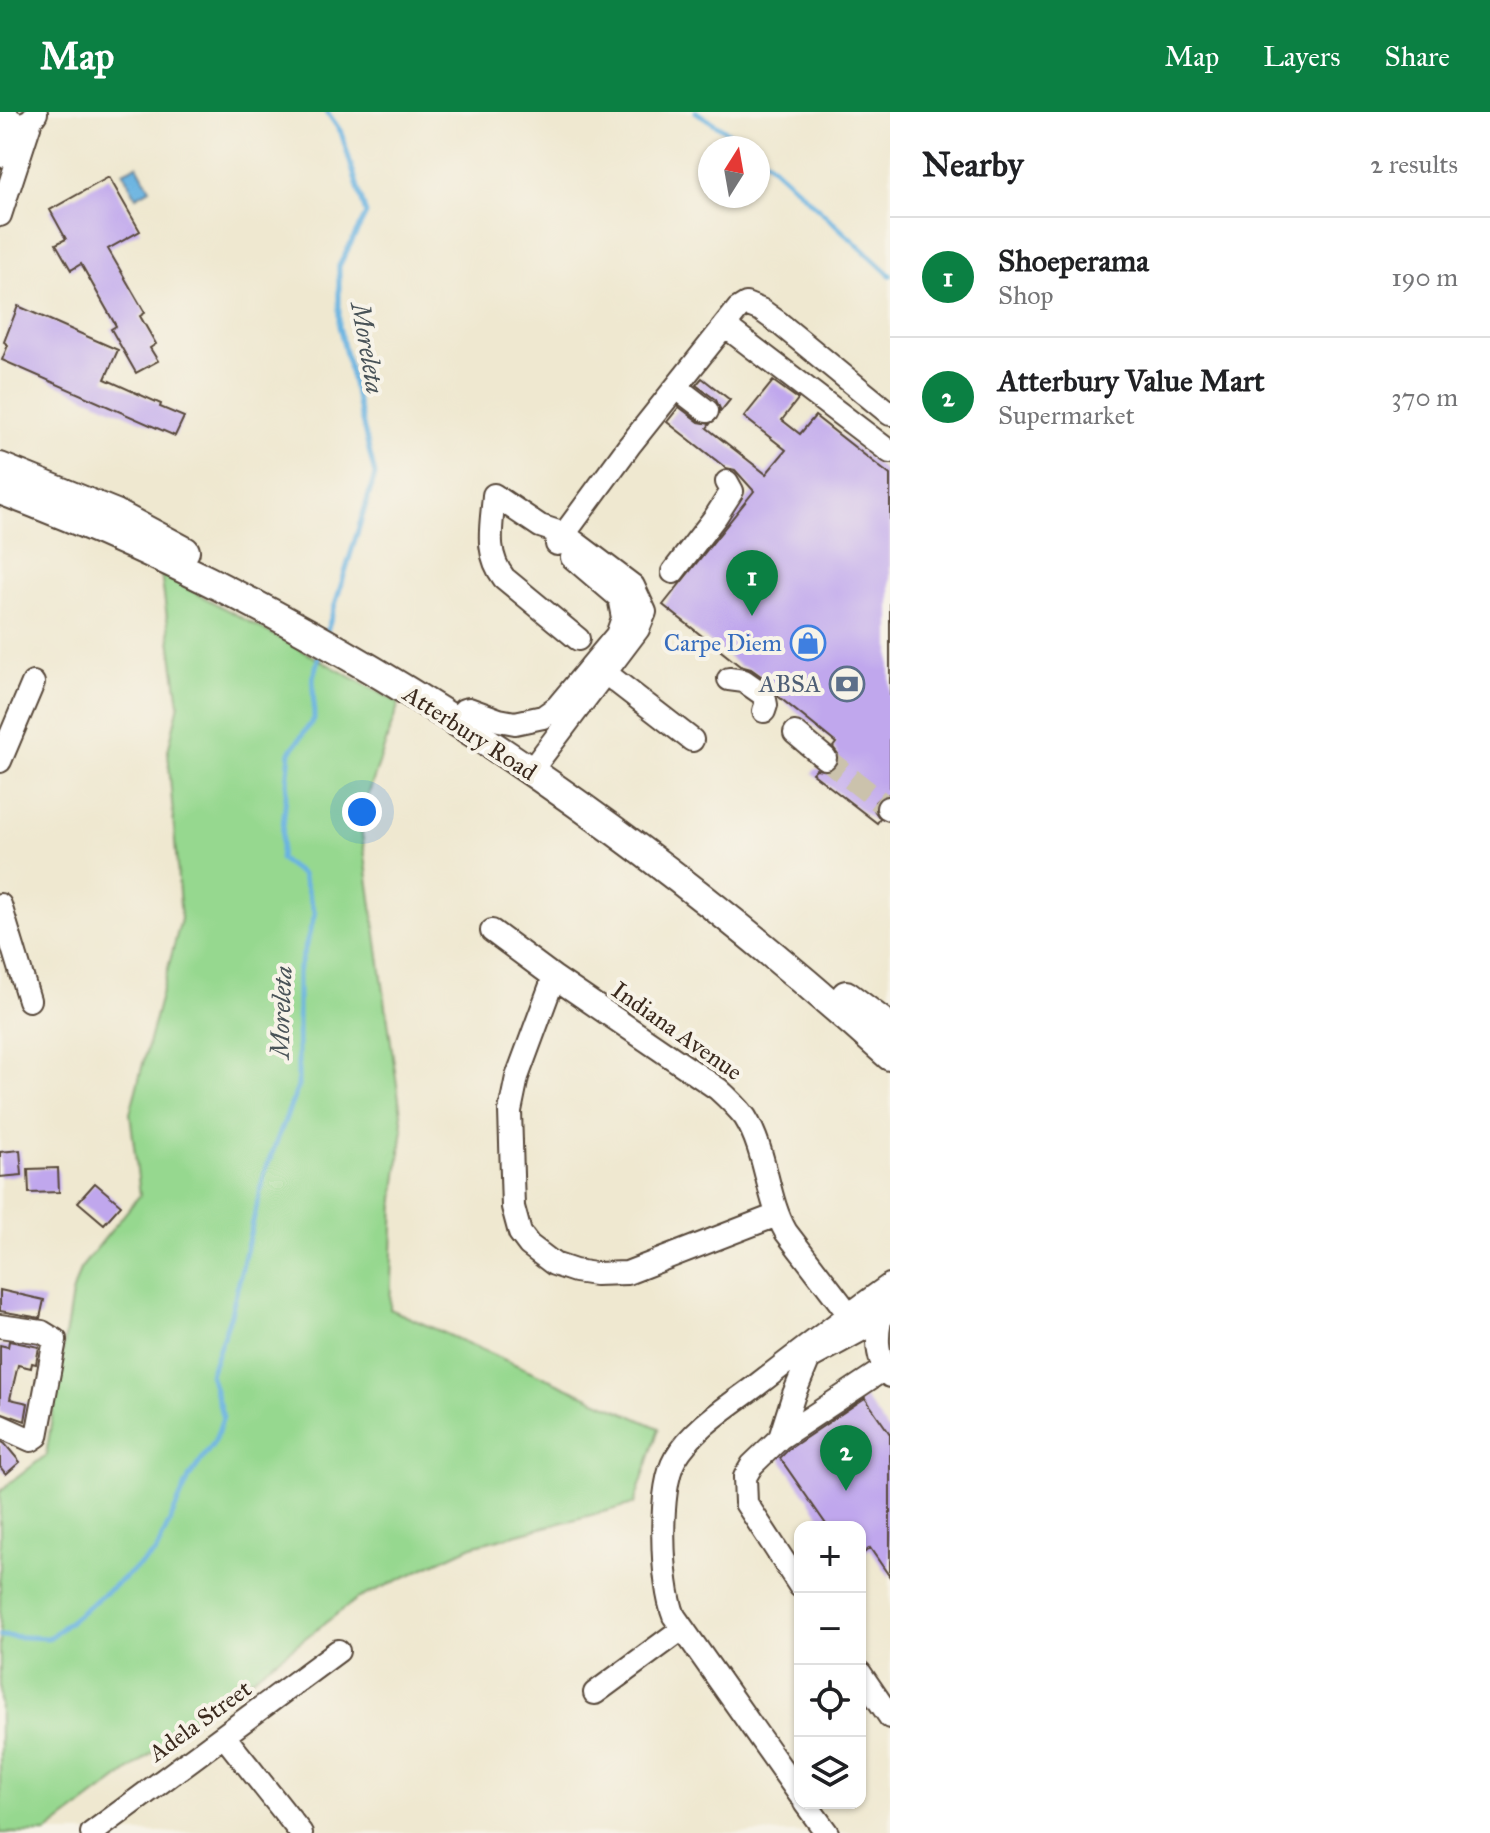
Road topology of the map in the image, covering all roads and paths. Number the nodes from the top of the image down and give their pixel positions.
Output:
1 (5, 113) edge
2 (34, 116) edge
3 (0, 156) edge
4 (0, 215) edge
5 (725, 326) junction
6 (677, 388) junction
7 (707, 411) dead end
8 (890, 414) edge
9 (890, 452) edge
10 (0, 467) edge
11 (727, 482) dead end
12 (0, 490) edge
13 (560, 539) junction
14 (673, 572) dead end
15 (279, 611) junction
16 (578, 639) dead end
17 (600, 667) junction
18 (729, 679) dead end
19 (33, 683) dead end
20 (764, 711) dead end
21 (459, 716) junction
22 (795, 733) dead end
23 (692, 740) dead end
24 (825, 758) tunnel mouth
25 (0, 761) edge
26 (535, 765) junction
27 (0, 905) edge
28 (492, 931) dead end
29 (554, 977) junction
30 (29, 1000) dead end
31 (890, 1028) edge
32 (890, 1056) edge
33 (777, 1215) junction
34 (890, 1288) edge
35 (886, 1311) edge
36 (855, 1322) junction
37 (0, 1326) edge
38 (809, 1358) junction
39 (887, 1372) edge
40 (770, 1375) junction
41 (0, 1426) edge
42 (780, 1438) junction
43 (794, 1577) edge
44 (682, 1629) junction
45 (338, 1651) dead end
46 (866, 1682) edge
47 (595, 1693) dead end
48 (890, 1717) edge
49 (224, 1736) junction
50 (794, 1787) edge
51 (809, 1809) edge
52 (92, 1833) edge
53 (301, 1833) edge
54 (827, 1833) edge

1 - 2 street
1 - 3 street
2 - 4 street
5 - 6 street
5 - 8 street
5 - 9 street
6 - 7 street
6 - 13 street
10 - 15 main road, Atterbury Road
11 - 14 street
12 - 15 main road, Atterbury Road
13 - 16 street
13 - 17 street
15 - 21 main road, Atterbury Road
17 - 21 street
17 - 23 street
17 - 26 street
18 - 20 street
19 - 25 street
21 - 26 main road, Atterbury Road
22 - 24 street
26 - 31 main road, Atterbury Road
26 - 32 main road, Atterbury Road
27 - 30 street
28 - 29 street, Indiana Avenue
29 - 33 street, Indiana Avenue
29 - 33 street
33 - 36 street, Indiana Avenue
34 - 35 street
34 - 36 street
35 - 36 street
35 - 39 street
36 - 38 street
36 - 40 street
37 - 41 street
38 - 40 street
38 - 42 street
39 - 42 street
40 - 44 street
42 - 43 street
44 - 47 street
44 - 50 street
45 - 49 street, Adela Street
46 - 48 street
49 - 52 street, Adela Street
49 - 53 street
51 - 54 street

